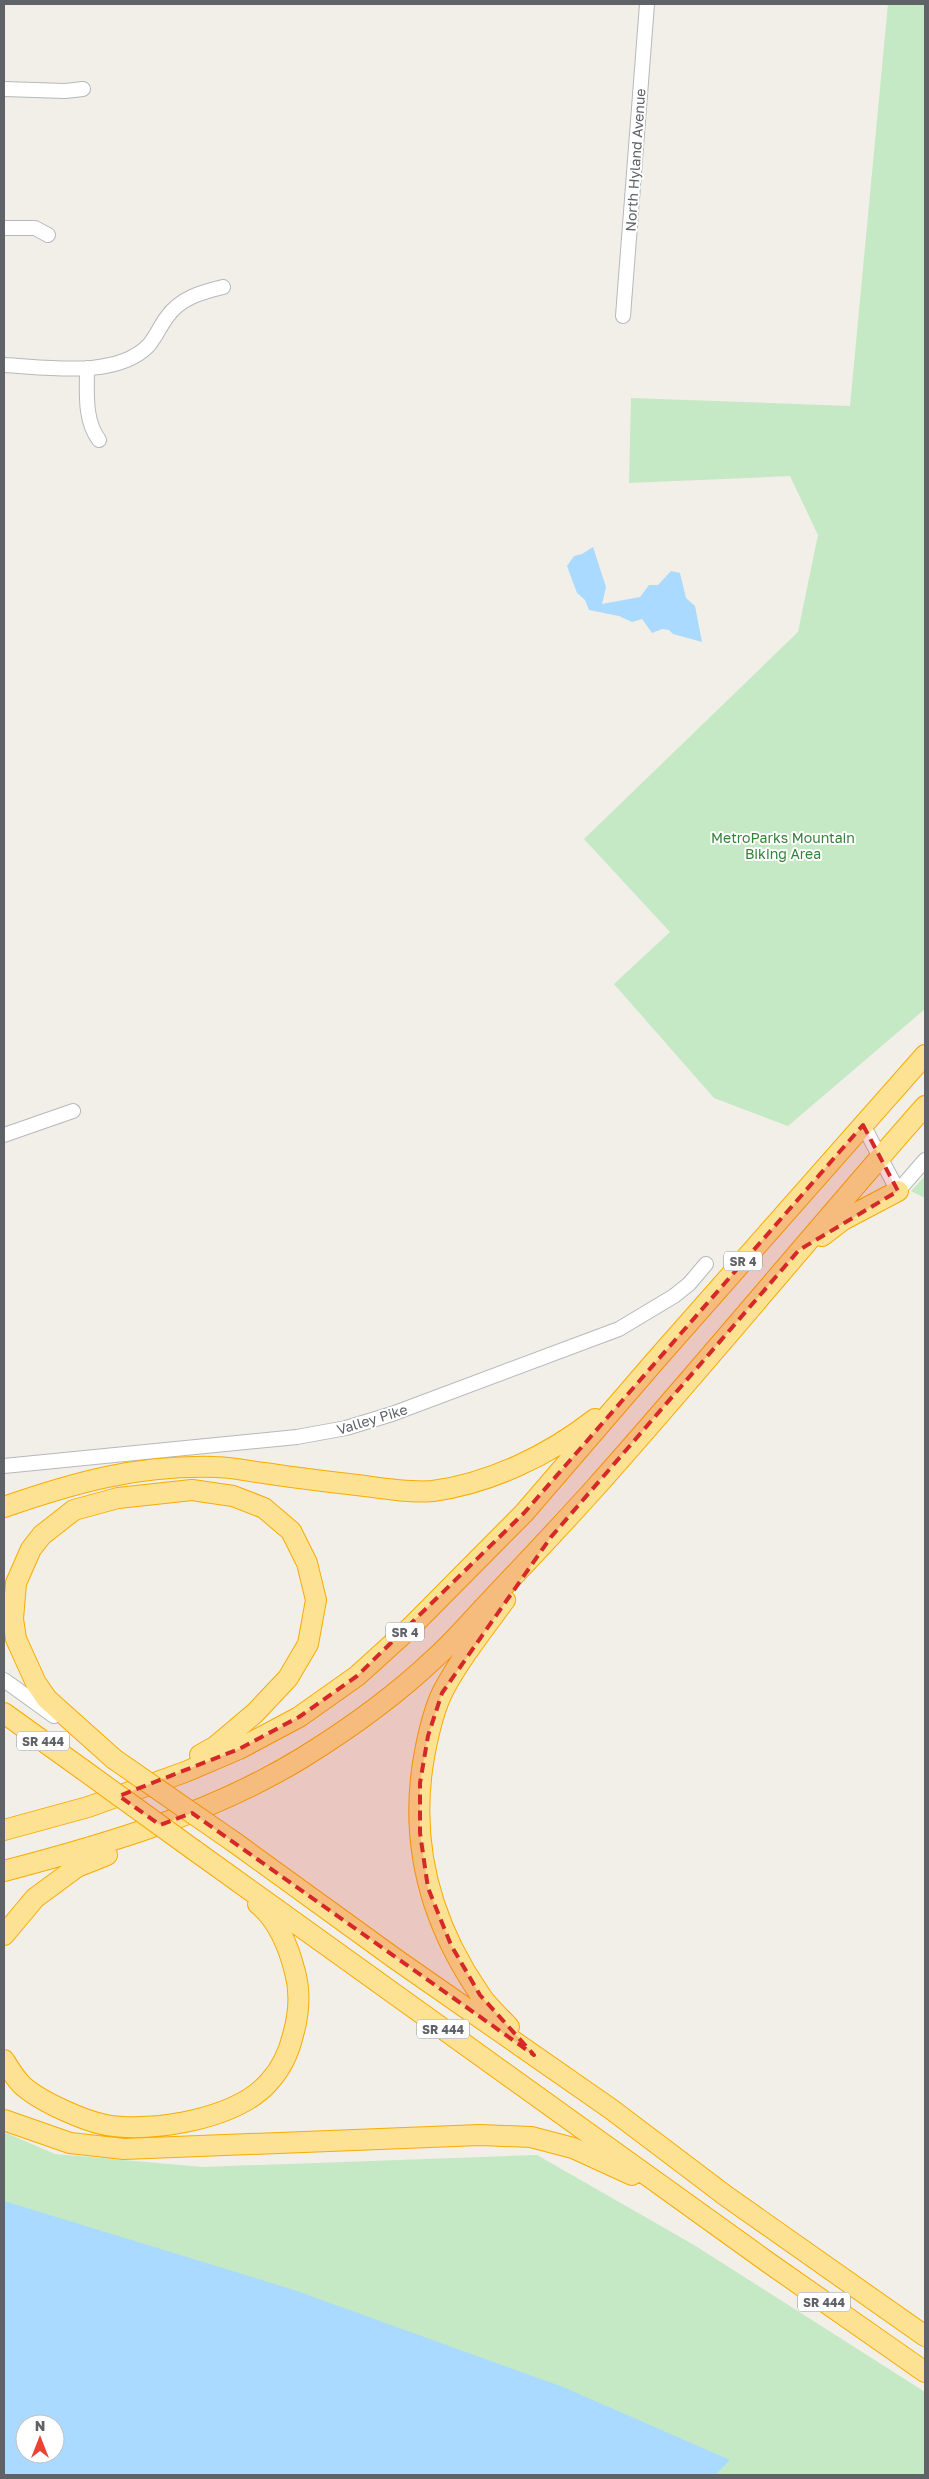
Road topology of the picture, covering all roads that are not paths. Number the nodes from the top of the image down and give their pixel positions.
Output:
1 (647, 4) edge
2 (4, 89) edge
3 (83, 89) dead end
4 (4, 228) edge
5 (48, 235) dead end
6 (223, 287) dead end
7 (624, 316) dead end
8 (4, 365) edge
9 (87, 368) junction
10 (99, 440) dead end
11 (925, 1055) edge
12 (925, 1106) edge
13 (73, 1111) dead end
14 (863, 1125) junction
15 (4, 1135) edge
16 (880, 1157) junction
17 (925, 1160) edge
18 (898, 1191) junction
19 (799, 1250) junction
20 (706, 1264) dead end
21 (624, 1397) junction
22 (4, 1466) edge
23 (4, 1507) edge
24 (551, 1537) junction
25 (4, 1680) edge
26 (4, 1713) edge
27 (114, 1759) junction
28 (129, 1792) junction
29 (175, 1820) junction
30 (4, 1830) edge
31 (194, 1850) junction
32 (4, 1871) edge
33 (4, 1935) edge
34 (534, 2055) junction
35 (4, 2060) edge
36 (4, 2120) edge
37 (693, 2208) junction
38 (925, 2336) edge
39 (925, 2372) edge

1 - 7 street, North Hyland Avenue
2 - 3 street
4 - 5 street
6 - 9 street
8 - 9 street
9 - 10 street
11 - 14 highway, SR 4
12 - 16 highway, SR 4
13 - 15 street
14 - 16 street
14 - 21 highway, SR 4
16 - 18 street
16 - 19 highway, SR 4
17 - 18 street
18 - 19 highway
19 - 24 highway, SR 4
20 - 22 street, Valley Pike
21 - 23 highway
21 - 28 highway, SR 4
24 - 29 highway, SR 4
24 - 34 highway
25 - 27 street
26 - 31 highway, SR 444, bridge
27 - 28 highway
27 - 34 highway, SR 444, bridge
28 - 30 highway, SR 4
29 - 32 highway, SR 4
29 - 33 highway
31 - 35 highway
31 - 37 highway, SR 444
34 - 38 highway, SR 444
36 - 37 highway
37 - 39 highway, SR 444

